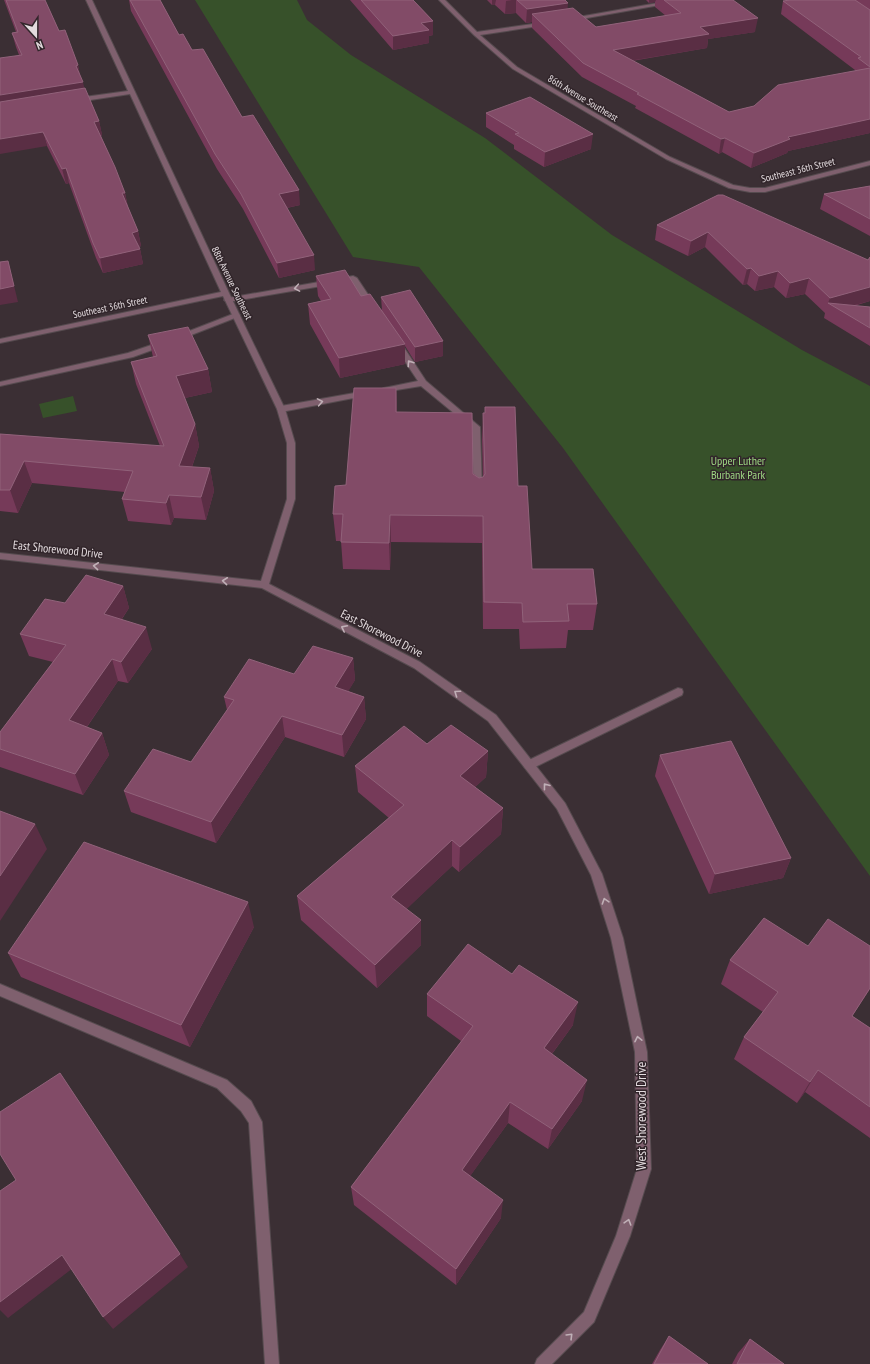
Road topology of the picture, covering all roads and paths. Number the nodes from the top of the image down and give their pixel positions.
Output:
1 (89, 0) edge
2 (442, 0) edge
3 (685, 0) edge
4 (563, 20) edge
5 (548, 22) edge
6 (476, 34) junction
7 (130, 92) junction
8 (69, 102) edge
9 (870, 164) edge
10 (731, 187) joint
11 (227, 297) junction
12 (375, 311) edge
13 (236, 316) junction
14 (392, 337) edge
15 (0, 341) edge
16 (423, 383) junction
17 (0, 384) edge
18 (281, 409) junction
19 (478, 501) edge
20 (0, 556) edge
21 (264, 585) junction
22 (678, 692) dead end
23 (529, 765) junction
24 (617, 938) joint
25 (0, 990) edge
26 (272, 1364) edge
27 (542, 1364) edge

1 - 7 street, 88th Avenue Southeast
2 - 6 street, 86th Avenue Southeast
3 - 4 street
5 - 6 street
6 - 10 street, 86th Avenue Southeast
7 - 8 street
7 - 11 street, 88th Avenue Southeast
9 - 10 street, Southeast 36th Street
12 -> 11 street, Southeast 36th Street
11 - 13 street, 88th Avenue Southeast
11 - 15 street, Southeast 36th Street
13 - 17 street
13 - 18 street, 88th Avenue Southeast
16 -> 14 street
18 -> 16 street
16 - 19 street
18 - 21 street, 88th Avenue Southeast
21 -> 20 street, East Shorewood Drive
23 -> 21 street, East Shorewood Drive
22 - 23 street
24 -> 23 street, East Shorewood Drive
27 -> 24 street, West Shorewood Drive
25 - 26 street

